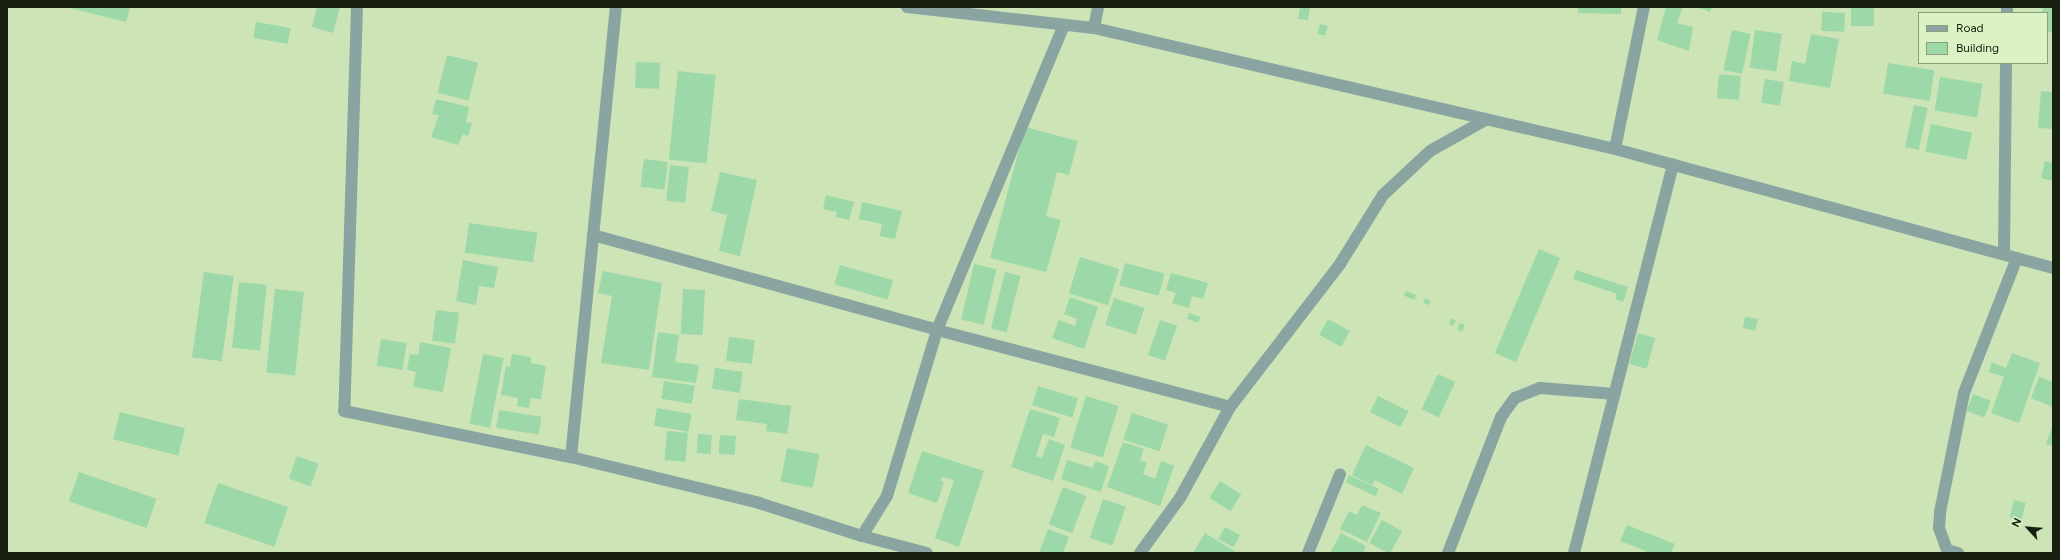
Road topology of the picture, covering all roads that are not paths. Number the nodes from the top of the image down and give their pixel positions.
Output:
1 (357, 7) edge
2 (616, 7) edge
3 (907, 7) edge
4 (1098, 7) edge
5 (1644, 7) edge
6 (1064, 25) junction
7 (1094, 28) junction
8 (2006, 64) edge
9 (1487, 119) junction
10 (1615, 149) junction
11 (1673, 164) junction
12 (593, 235) junction
13 (2004, 254) junction
14 (2017, 258) junction
15 (2053, 268) edge
16 (937, 330) junction
17 (1615, 394) junction
18 (1230, 407) junction
19 (571, 457) junction
20 (1340, 474) dead end
21 (862, 536) junction
22 (927, 553) edge
23 (1140, 553) edge
24 (1308, 553) edge
25 (1448, 553) edge
26 (1574, 553) edge
27 (1958, 553) edge

1 - 19 street
2 - 12 street
3 - 6 street
4 - 7 street
5 - 10 street
6 - 7 street
6 - 16 street
7 - 9 street
8 - 13 street
9 - 10 street
9 - 18 street
10 - 11 street
11 - 13 street
11 - 17 street
12 - 16 street
12 - 19 street
13 - 14 street
14 - 15 street
14 - 27 street
16 - 18 street
16 - 21 street
17 - 25 street
17 - 26 street
18 - 23 street
19 - 21 street
20 - 24 street
21 - 22 street

